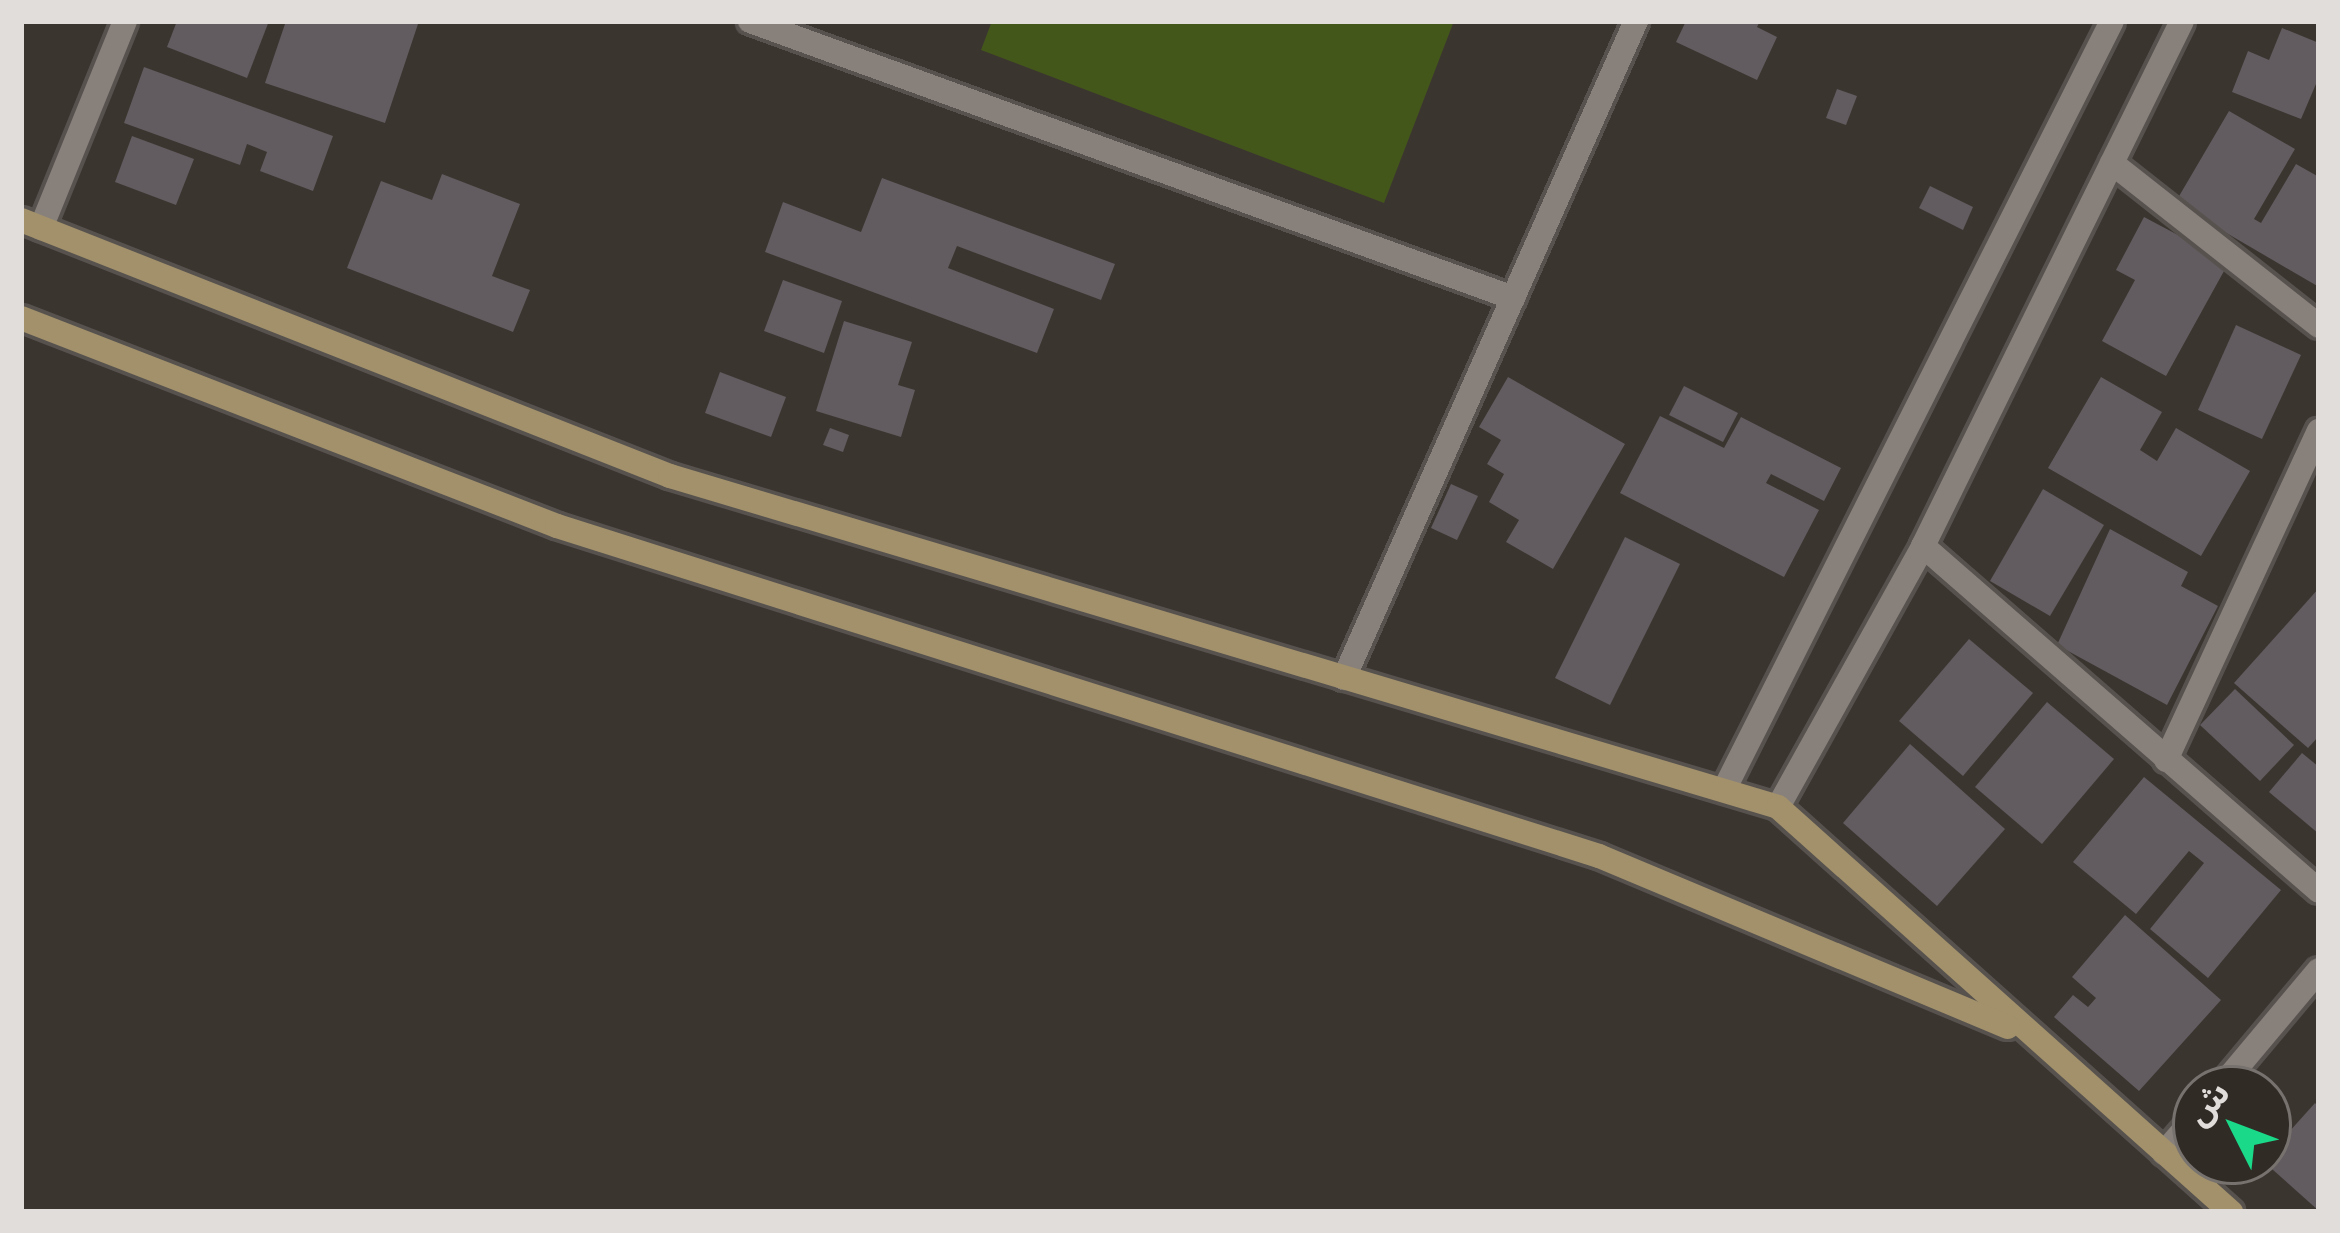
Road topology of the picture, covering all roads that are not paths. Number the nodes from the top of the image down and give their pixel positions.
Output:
1 (124, 21) edge
2 (750, 21) edge
3 (1636, 21) edge
4 (2112, 21) edge
5 (2182, 21) edge
6 (2112, 164) junction
7 (31, 224) edge
8 (1513, 298) junction
9 (21, 318) edge
10 (2319, 326) edge
11 (2319, 430) edge
12 (1923, 546) junction
13 (1344, 678) junction
14 (2167, 760) junction
15 (1724, 790) junction
16 (1778, 807) junction
17 (2319, 891) edge
18 (2319, 970) edge
19 (2026, 1035) junction
20 (2239, 1065) edge
21 (2172, 1144) edge
22 (2164, 1154) junction
23 (2231, 1212) edge

1 - 7 street
2 - 8 street
3 - 8 street
4 - 15 street
5 - 6 street
6 - 10 street
6 - 12 street
7 - 13 street
8 - 13 street
9 - 19 street
11 - 14 street
12 - 14 street
12 - 16 street
13 - 15 street
14 - 17 street
15 - 16 street
16 - 19 street
18 - 20 street
19 - 22 street
21 - 22 street
22 - 23 street

